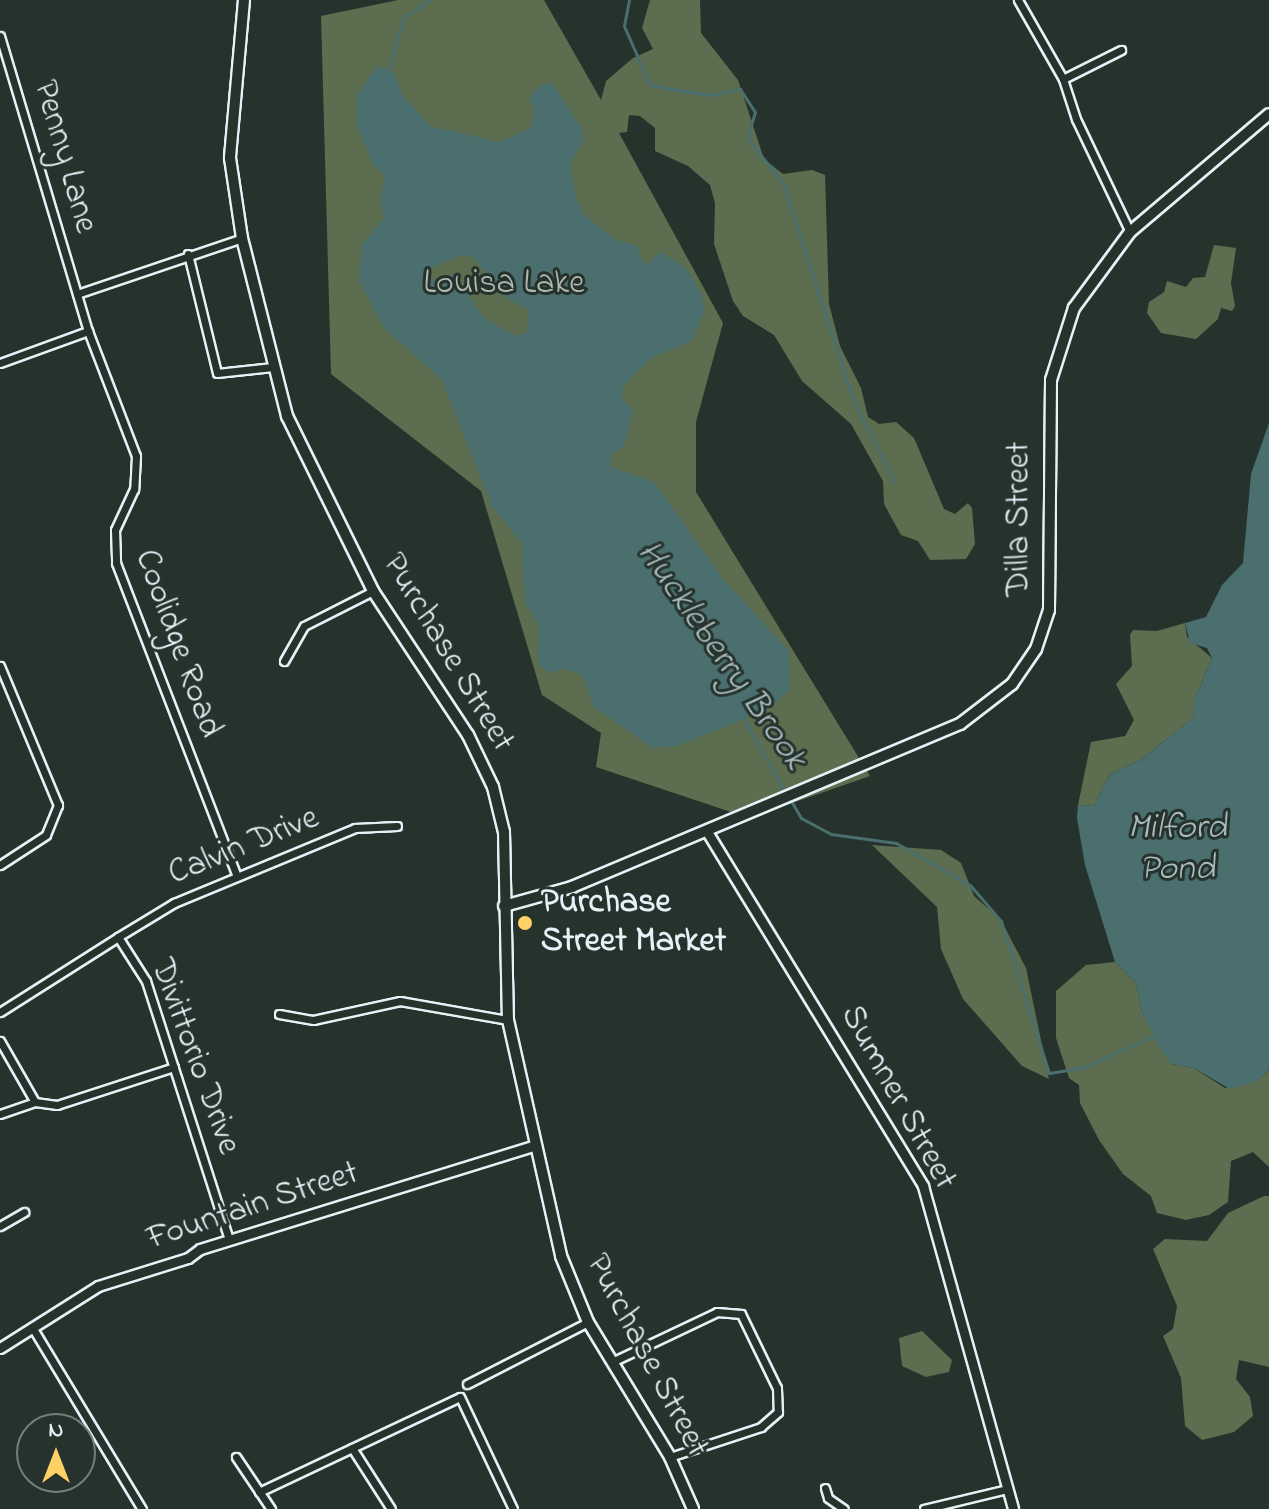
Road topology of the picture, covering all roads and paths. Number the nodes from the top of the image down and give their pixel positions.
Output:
1 (244, 0) edge
2 (1018, 0) edge
3 (0, 36) edge
4 (1121, 50) dead end
5 (1063, 79) junction
6 (1269, 114) edge
7 (1130, 232) junction
8 (242, 238) junction
9 (188, 254) junction
10 (77, 294) junction
11 (88, 331) junction
12 (0, 363) edge
13 (273, 367) junction
14 (373, 591) junction
15 (284, 661) dead end
16 (0, 666) edge
17 (397, 826) dead end
18 (706, 830) junction
19 (0, 865) edge
20 (237, 876) junction
21 (504, 906) junction
22 (118, 937) junction
23 (0, 1012) edge
24 (279, 1014) dead end
25 (508, 1020) junction
26 (0, 1041) edge
27 (174, 1067) junction
28 (35, 1102) junction
29 (0, 1114) edge
30 (535, 1145) junction
31 (24, 1212) dead end
32 (0, 1226) edge
33 (229, 1240) junction
34 (588, 1322) junction
35 (32, 1327) junction
36 (0, 1348) edge
37 (614, 1361) junction
38 (467, 1384) dead end
39 (352, 1448) junction
40 (236, 1457) dead end
41 (670, 1457) junction
42 (825, 1488) dead end
43 (1007, 1489) junction
44 (259, 1492) junction
45 (142, 1509) edge
46 (271, 1509) edge
47 (391, 1509) edge
48 (513, 1509) edge
49 (693, 1509) edge
50 (844, 1509) edge
51 (924, 1509) edge
52 (1013, 1509) edge

1 - 8 main road, Purchase Street
2 - 5 street
3 - 10 street, Penny Lane
4 - 5 street
5 - 7 street
6 - 7 main road, Dilla Street
7 - 18 main road, Dilla Street
8 - 9 street
8 - 13 main road, Purchase Street
9 - 10 street
9 - 13 street
10 - 11 street, Coolidge Road
11 - 12 street
11 - 20 street, Coolidge Road
13 - 14 main road, Purchase Street
14 - 15 street
14 - 21 main road, Purchase Street
16 - 19 street
17 - 20 street, Calvin Drive
18 - 21 main road, Dilla Street
18 - 43 street, Sumner Street
20 - 22 street, Calvin Drive
21 - 25 main road, Purchase Street
22 - 23 street, Divittorio Drive
22 - 27 street, Divittorio Drive
24 - 25 street
25 - 30 main road, Purchase Street
26 - 28 street
27 - 28 street
27 - 33 street, Divittorio Drive
28 - 29 street
30 - 33 street, Fountain Street
30 - 34 main road, Purchase Street
31 - 32 street
33 - 35 street, Fountain Street
34 - 37 main road, Purchase Street
34 - 38 street
35 - 36 street, Fountain Street
35 - 45 street
37 - 41 main road, Purchase Street
37 - 41 street
39 - 44 street
39 - 47 street
39 - 48 street
40 - 44 street
41 - 49 main road, Purchase Street
42 - 50 street
43 - 51 street
43 - 52 street, Sumner Street
44 - 46 street

